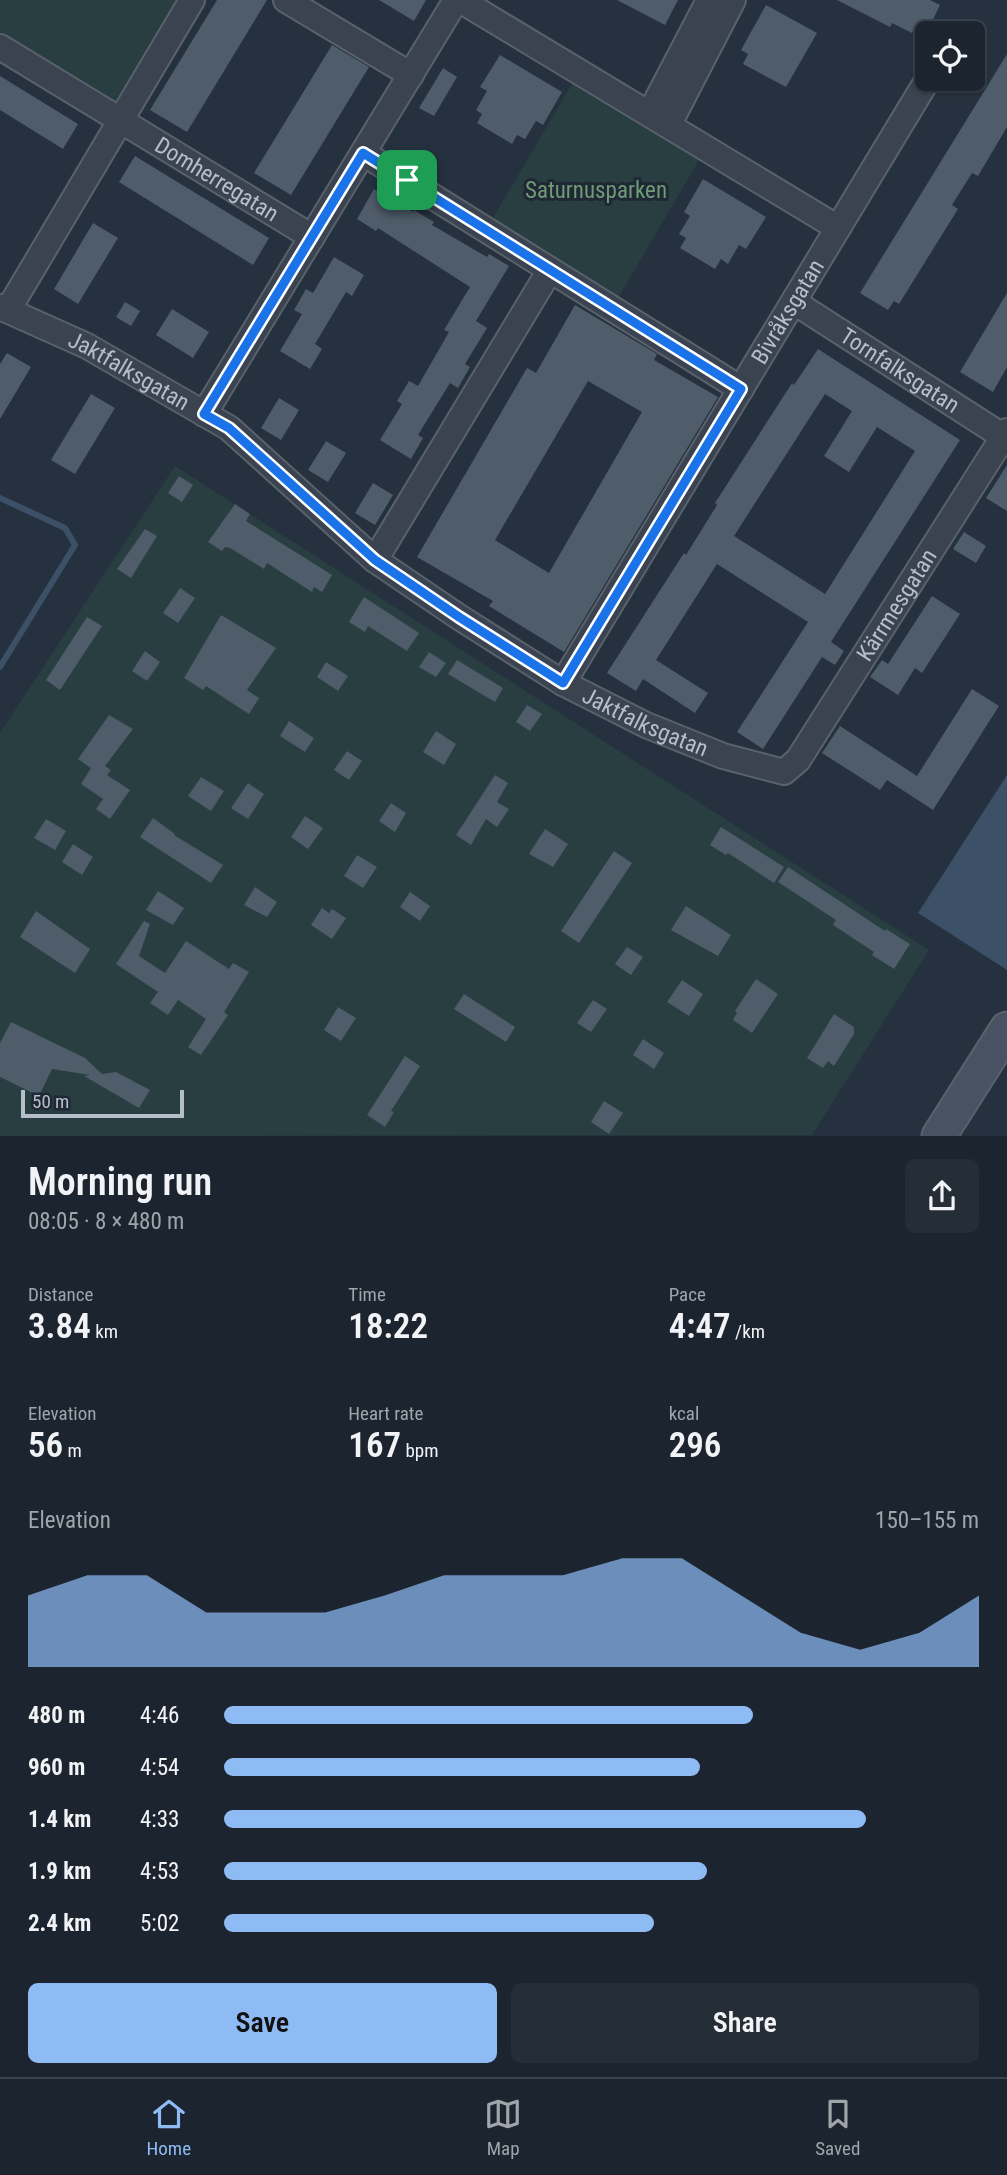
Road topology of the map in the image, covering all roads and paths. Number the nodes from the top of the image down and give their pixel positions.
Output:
1 (192, 0) edge
2 (286, 0) edge
3 (458, 0) edge
4 (709, 0) edge
5 (733, 0) edge
6 (0, 47) edge
7 (411, 75) junction
8 (921, 91) edge
9 (660, 118) junction
10 (120, 120) junction
11 (363, 153) junction
12 (838, 228) junction
13 (312, 237) junction
14 (550, 270) junction
15 (793, 302) junction
16 (4, 309) edge
17 (741, 389) junction
18 (204, 414) junction
19 (1006, 435) edge
20 (375, 560) junction
21 (563, 683) junction
22 (784, 772) joint
23 (1007, 1028) edge
24 (939, 1136) edge

1 - 10 street
2 - 7 street
3 - 7 street
3 - 9 street
4 - 9 street
5 - 9 street
6 - 10 street, Domherregatan
7 - 11 street
8 - 12 street, Bivråksgatan
9 - 12 street
10 - 13 street, Domherregatan
10 - 16 street
11 - 13 street
11 - 14 street
12 - 15 street, Bivråksgatan
13 - 18 street
14 - 17 street
14 - 20 street
15 - 17 street, Bivråksgatan
15 - 19 street, Tornfalksgatan
16 - 18 street, Jaktfalksgatan
17 - 21 street, Bivråksgatan
18 - 20 street, Jaktfalksgatan
19 - 22 street, Kärrmesgatan
20 - 21 street, Jaktfalksgatan
21 - 22 street, Jaktfalksgatan
23 - 24 street

